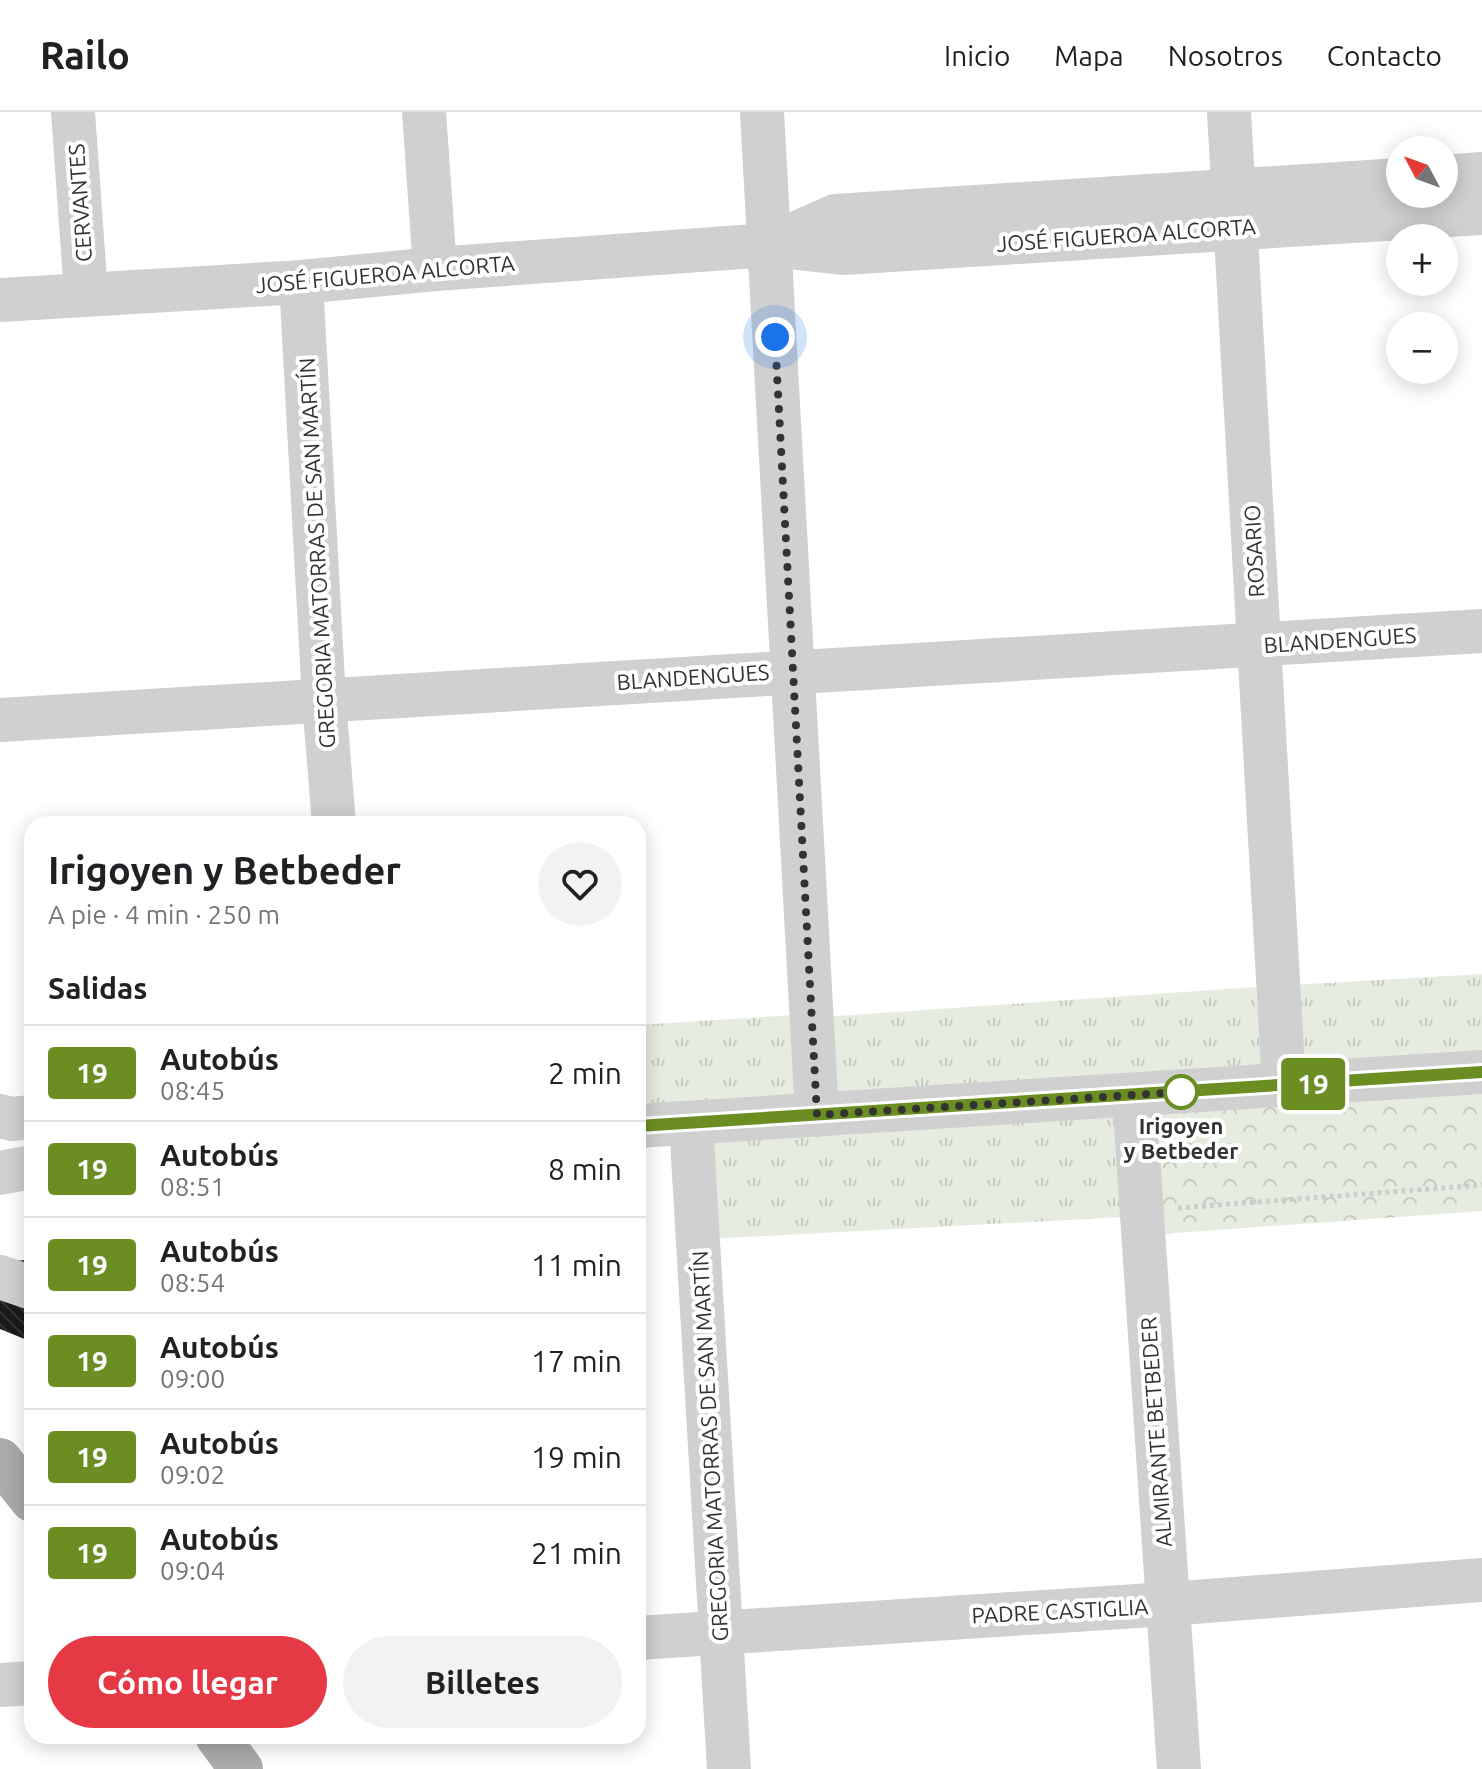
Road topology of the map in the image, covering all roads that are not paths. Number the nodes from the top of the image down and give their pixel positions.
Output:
1 (73, 112) edge
2 (424, 112) edge
3 (762, 112) edge
4 (1229, 112) edge
5 (1482, 174) edge
6 (1458, 176) edge
7 (1386, 183) edge
8 (1236, 210) junction
9 (1482, 213) edge
10 (770, 245) junction
11 (435, 269) junction
12 (301, 282) junction
13 (86, 294) junction
14 (0, 300) edge
15 (1482, 631) edge
16 (1259, 646) junction
17 (793, 671) junction
18 (324, 700) junction
19 (0, 720) edge
20 (333, 816) edge
21 (1482, 1072) edge
22 (1284, 1086) junction
23 (1134, 1095) junction
24 (817, 1115) junction
25 (0, 1116) edge
26 (24, 1118) edge
27 (691, 1123) junction
28 (646, 1126) edge
29 (0, 1161) edge
30 (24, 1163) edge
31 (24, 1166) edge
32 (0, 1173) edge
33 (0, 1277) edge
34 (24, 1285) edge
35 (0, 1460) edge
36 (24, 1490) edge
37 (1482, 1580) edge
38 (1168, 1604) junction
39 (721, 1631) junction
40 (646, 1637) edge
41 (24, 1684) edge
42 (0, 1685) edge
43 (223, 1744) edge
44 (241, 1769) edge
45 (729, 1769) edge
46 (1179, 1769) edge

1 - 13 street, CERVANTES
2 - 11 street
3 - 10 street
4 - 8 street, ROSARIO
5 - 6 street
7 - 8 street, JOSÉ FIGUEROA ALCORTA
8 - 9 street, JOSÉ FIGUEROA ALCORTA
8 - 10 street, JOSÉ FIGUEROA ALCORTA
8 - 16 street, ROSARIO
10 - 11 street, JOSÉ FIGUEROA ALCORTA
10 - 17 street
11 - 12 street, JOSÉ FIGUEROA ALCORTA
12 - 13 street, JOSÉ FIGUEROA ALCORTA
12 - 18 street, GREGORIA MATORRAS DE SAN MARTÍN
13 - 14 street, JOSÉ FIGUEROA ALCORTA
15 - 16 street, BLANDENGUES
16 - 17 street, BLANDENGUES
16 - 22 street, ROSARIO
17 - 18 street, BLANDENGUES
17 - 24 street
18 - 19 street, BLANDENGUES
18 - 20 street, GREGORIA MATORRAS DE SAN MARTÍN
21 - 22 street
22 - 23 street
23 - 24 street
23 - 38 street, ALMIRANTE BETBEDER
24 - 27 street
25 - 26 street
27 - 28 street
27 - 39 street, GREGORIA MATORRAS DE SAN MARTÍN
29 - 30 street
31 - 32 street
33 - 34 street
35 - 36 main road
37 - 38 street, PADRE CASTIGLIA
38 - 39 street, PADRE CASTIGLIA
38 - 46 street, ALMIRANTE BETBEDER
39 - 40 street, PADRE CASTIGLIA
39 - 45 street, GREGORIA MATORRAS DE SAN MARTÍN
41 - 42 street
43 - 44 main road

